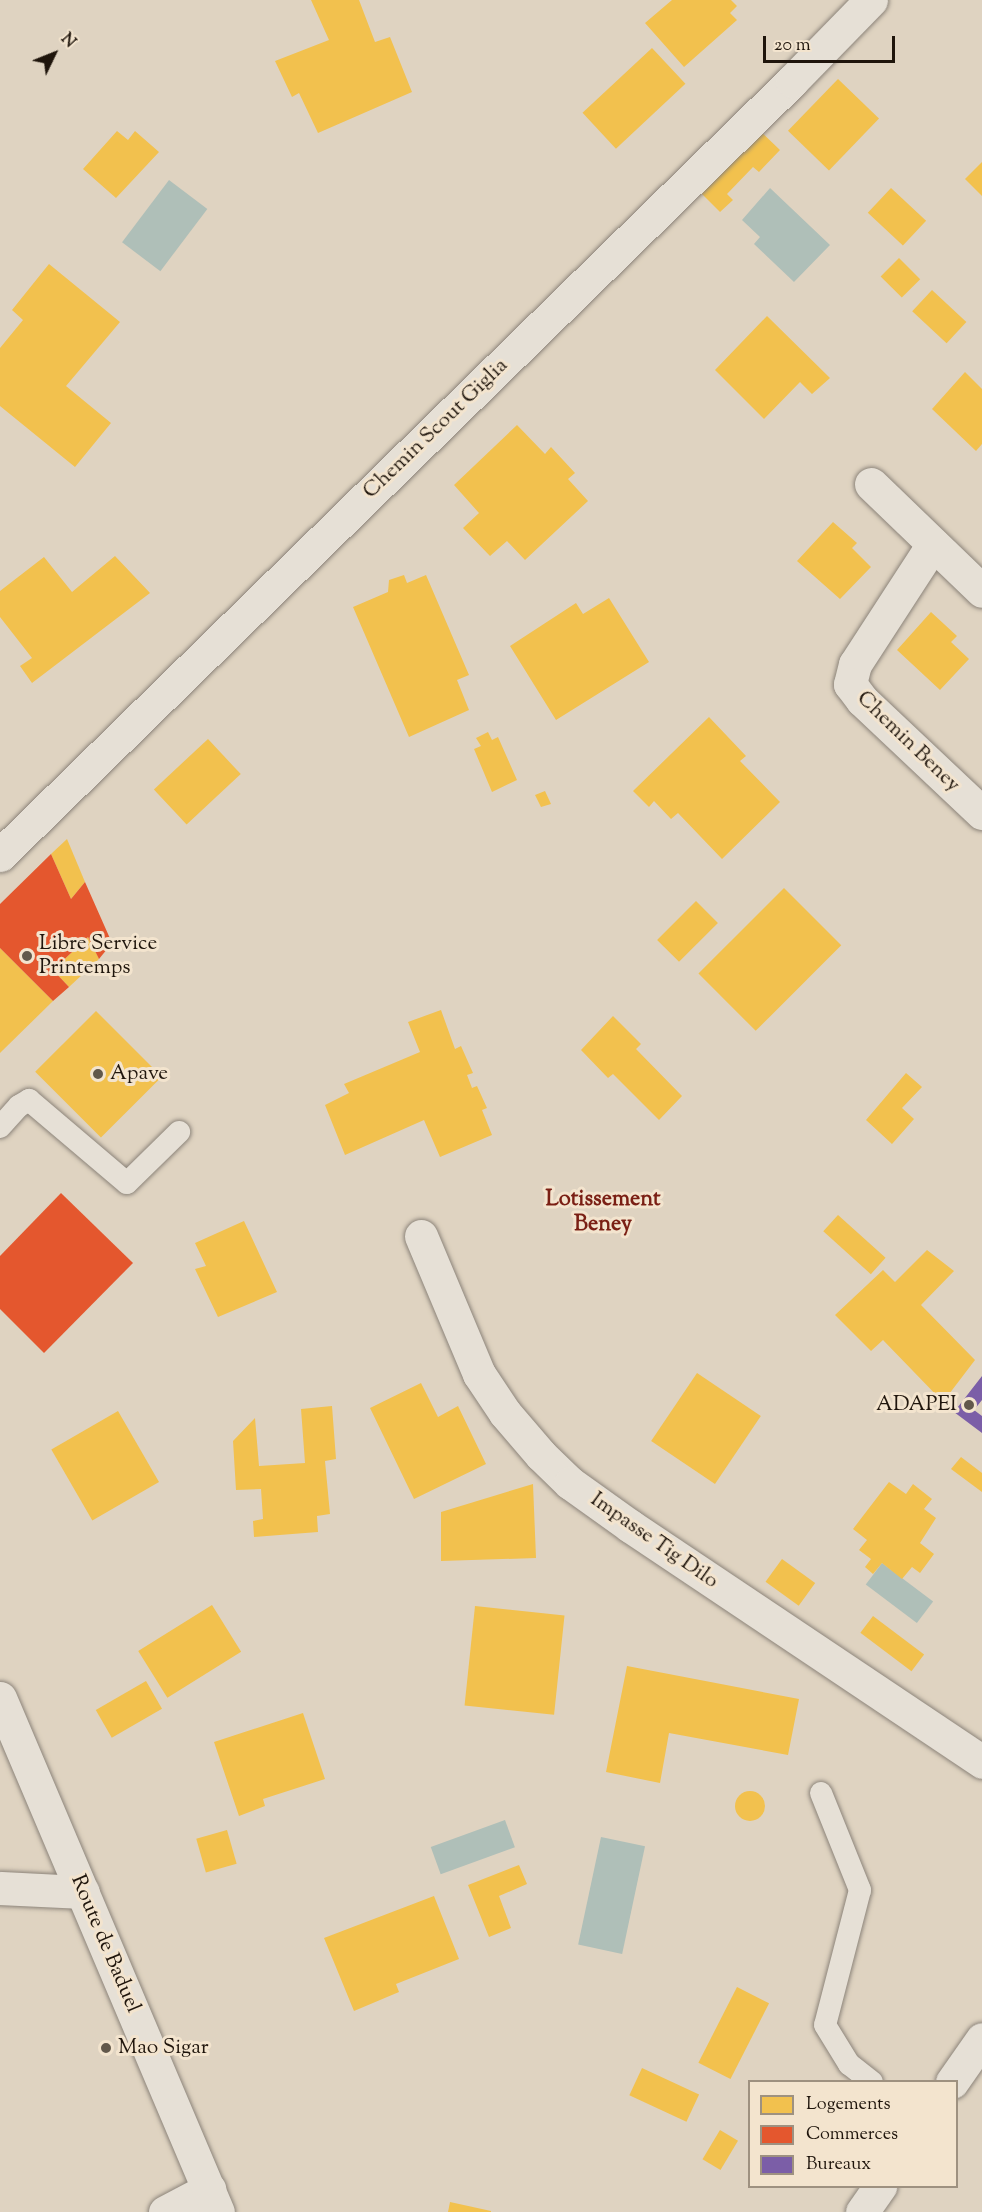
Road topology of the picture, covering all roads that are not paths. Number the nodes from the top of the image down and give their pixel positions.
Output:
1 (871, 0) edge
2 (871, 484) dead end
3 (933, 544) junction
4 (982, 591) edge
5 (982, 813) edge
6 (0, 855) edge
7 (0, 1127) edge
8 (179, 1132) dead end
9 (421, 1236) dead end
10 (0, 1698) edge
11 (982, 1762) edge
12 (822, 1793) dead end
13 (0, 1888) edge
14 (83, 1892) junction
15 (982, 2039) edge
16 (870, 2080) edge
17 (953, 2080) edge
18 (879, 2188) edge
19 (217, 2204) edge
20 (165, 2212) edge
21 (862, 2212) edge

1 - 6 street, Chemin Scout Giglia
2 - 3 street
3 - 4 street
3 - 5 street, Chemin Beney
7 - 8 lane
9 - 11 street, Impasse Tig Dilo
10 - 14 street, Route de Baduel
12 - 16 lane
13 - 14 street
14 - 19 street, Route de Baduel
15 - 17 street
18 - 21 street
19 - 20 street

